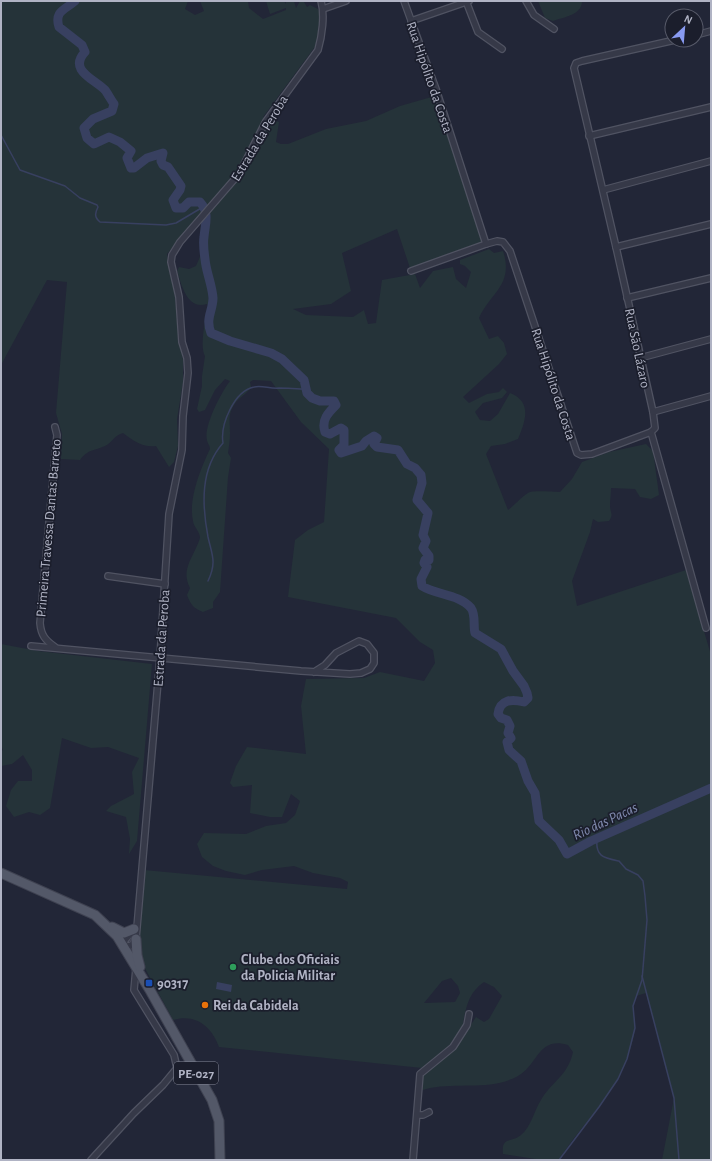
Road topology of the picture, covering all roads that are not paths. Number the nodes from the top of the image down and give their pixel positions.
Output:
1 (321, 1) edge
2 (346, 1) edge
3 (404, 1) edge
4 (468, 1) edge
5 (526, 1) edge
6 (323, 9) junction
7 (412, 21) junction
8 (554, 29) dead end
9 (664, 42) edge
10 (502, 49) dead end
11 (711, 107) edge
12 (589, 136) junction
13 (711, 161) edge
14 (603, 190) junction
15 (711, 224) edge
16 (486, 244) junction
17 (616, 247) junction
18 (411, 270) dead end
19 (711, 278) edge
20 (627, 298) junction
21 (711, 339) edge
22 (640, 358) junction
23 (711, 396) edge
24 (653, 412) junction
25 (55, 427) dead end
26 (652, 432) junction
27 (108, 576) dead end
28 (165, 584) junction
29 (705, 626) dead end
30 (31, 646) dead end
31 (56, 647) junction
32 (160, 658) junction
33 (314, 672) junction
34 (1, 873) edge
35 (94, 916) junction
36 (138, 920) junction
37 (134, 929) junction
38 (136, 939) junction
39 (124, 946) junction
40 (136, 968) junction
41 (151, 992) junction
42 (469, 1014) dead end
43 (429, 1112) dead end
44 (417, 1115) junction
45 (91, 1160) edge
46 (220, 1160) edge
47 (412, 1160) edge

1 - 6 street, Estrada da Peroba
2 - 6 street
3 - 7 street, Rua Hipólito da Costa
4 - 7 street
4 - 10 street
5 - 8 street
6 - 28 street, Estrada da Peroba
7 - 16 street, Rua Hipólito da Costa
9 - 12 street, Rua São Lázaro
11 - 12 street
12 - 14 street, Rua São Lázaro
13 - 14 street
14 - 17 street, Rua São Lázaro
15 - 17 street
16 - 18 street
16 - 26 street, Rua Hipólito da Costa
17 - 20 street, Rua São Lázaro
19 - 20 street
20 - 22 street, Rua São Lázaro
21 - 22 street
22 - 24 street, Rua São Lázaro
23 - 24 street
24 - 26 street, Rua São Lázaro
25 - 31 street, Primeira Travessa Dantas Barreto
26 - 29 street, Rua São Lázaro
27 - 28 street
28 - 32 street, Estrada da Peroba
30 - 31 street
31 - 32 street
32 - 33 street
32 - 36 street, Estrada da Peroba
33 - 33 street
34 - 35 main road, PE-027
35 - 37 main road
35 - 39 main road, PE-027
36 - 37 street
36 - 38 street, Estrada da Peroba
37 - 39 street
38 - 39 street
38 - 41 main road
39 - 40 main road, PE-027
40 - 41 main road, PE-027
40 - 45 street
41 - 46 main road, PE-027
42 - 44 street
43 - 44 street
44 - 47 street

